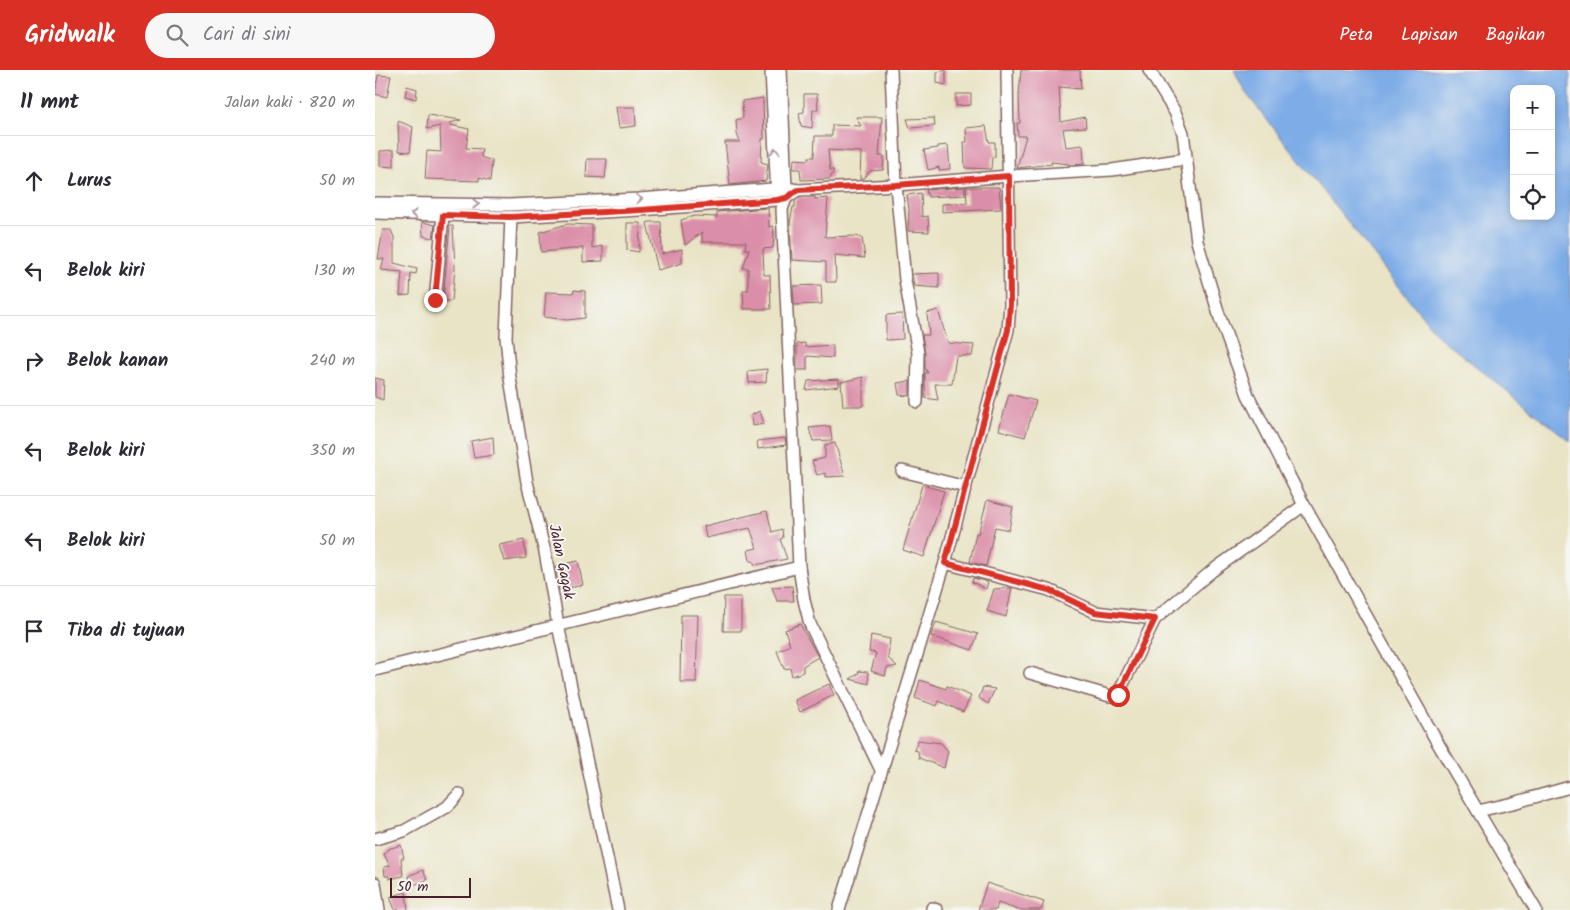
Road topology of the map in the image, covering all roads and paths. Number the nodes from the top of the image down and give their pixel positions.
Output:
1 (771, 70) edge
2 (781, 70) edge
3 (891, 70) edge
4 (1007, 70) edge
5 (1149, 70) edge
6 (1185, 159) junction
7 (1009, 176) junction
8 (896, 185) junction
9 (784, 196) junction
10 (375, 203) edge
11 (375, 212) edge
12 (443, 215) junction
13 (511, 217) junction
14 (435, 300) dead end
15 (917, 402) dead end
16 (902, 471) dead end
17 (966, 487) junction
18 (1304, 505) junction
19 (945, 563) junction
20 (799, 567) junction
21 (1155, 619) junction
22 (558, 625) junction
23 (375, 670) edge
24 (1031, 672) dead end
25 (881, 770) junction
26 (1570, 787) edge
27 (459, 794) dead end
28 (1478, 811) junction
29 (375, 838) edge
30 (375, 883) edge
31 (379, 910) edge
32 (618, 910) edge
33 (839, 910) edge
34 (1536, 910) edge

9 -> 1 street
2 - 9 street
3 - 8 street
4 - 7 street
5 - 6 street
6 - 7 street
6 - 18 street
7 - 8 street
7 - 17 street
8 - 9 street
8 - 15 street
10 -> 9 street
9 - 13 street
9 - 20 street
12 -> 11 street
12 - 13 street
12 - 14 street
13 - 22 street, Jalan Gagak
16 - 17 street
17 - 19 street
18 - 21 street
18 - 28 street
19 - 21 street
19 - 25 street
20 - 22 street
20 - 25 street
21 - 24 street
22 - 23 street
22 - 32 street, Jalan Gagak
25 - 33 street
26 - 28 street
27 - 29 street
28 - 34 street
30 - 31 street

